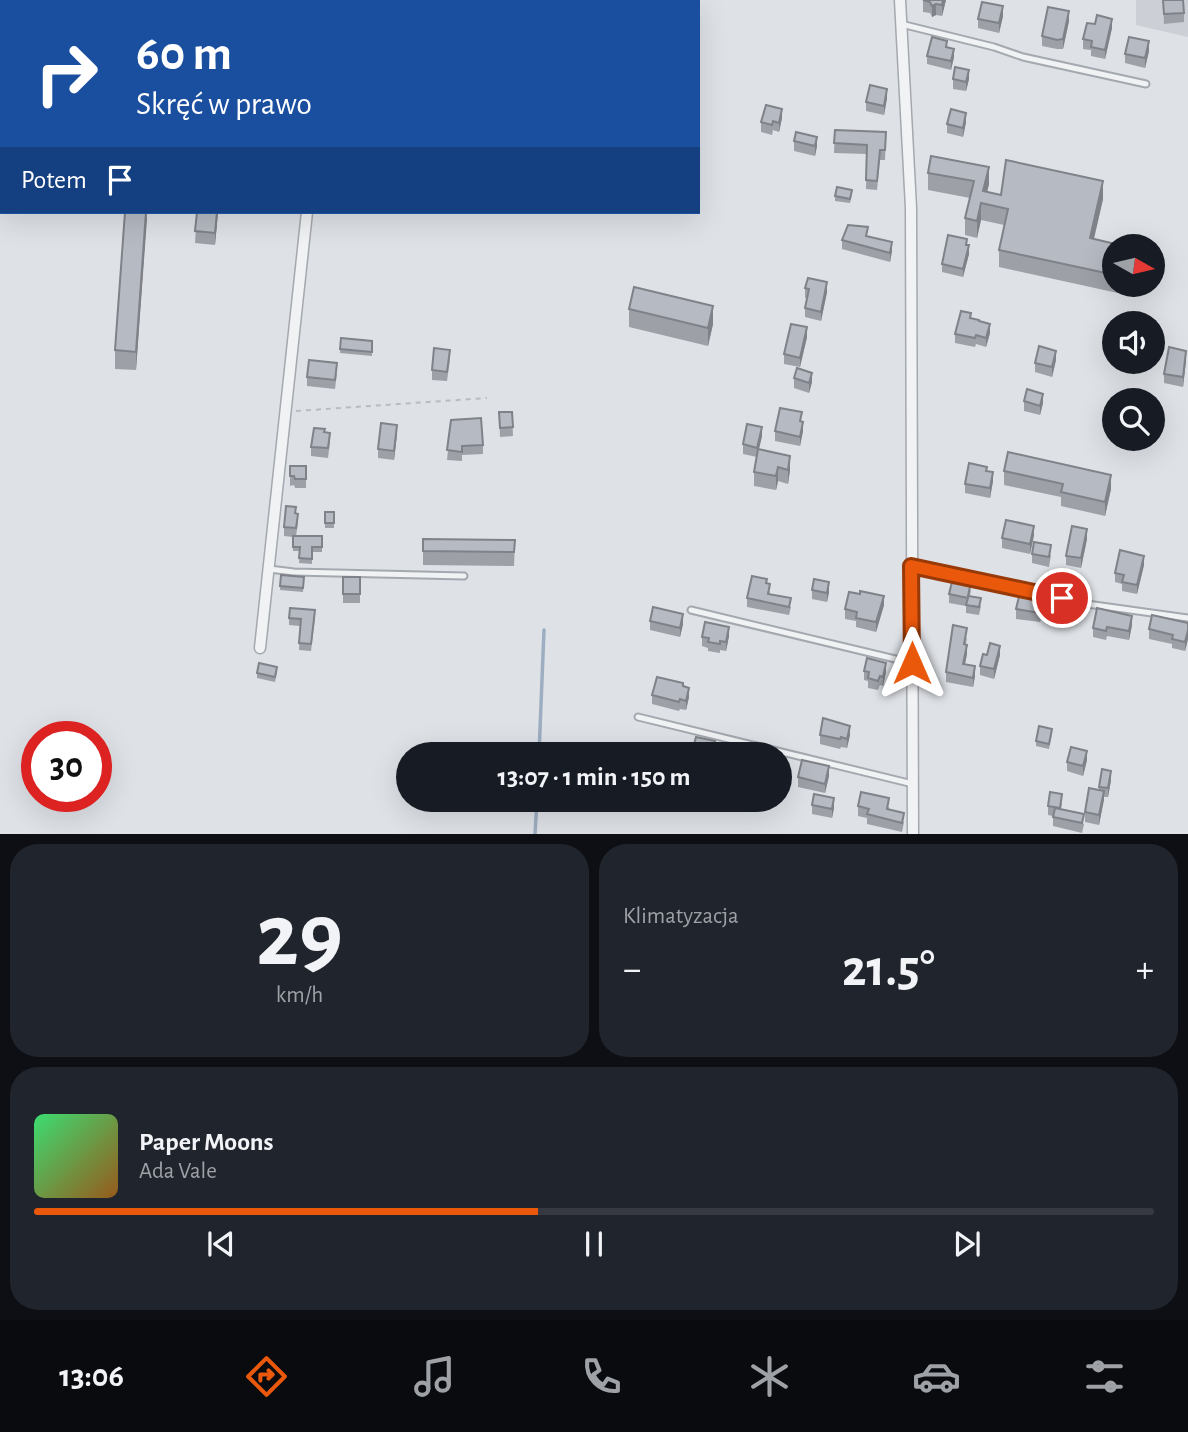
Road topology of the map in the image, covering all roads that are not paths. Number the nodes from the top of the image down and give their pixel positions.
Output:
1 (900, 0) edge
2 (901, 24) junction
3 (1146, 84) dead end
4 (307, 214) edge
5 (911, 566) junction
6 (269, 569) junction
7 (464, 576) dead end
8 (691, 610) dead end
9 (1188, 618) edge
10 (260, 648) dead end
11 (912, 663) junction
12 (638, 717) dead end
13 (913, 784) junction
14 (913, 834) edge

1 - 2 street
2 - 3 lane
2 - 5 street
4 - 6 street
5 - 9 lane
5 - 11 street
6 - 7 lane
6 - 10 street
8 - 11 lane
11 - 13 street
12 - 13 lane
13 - 14 street

